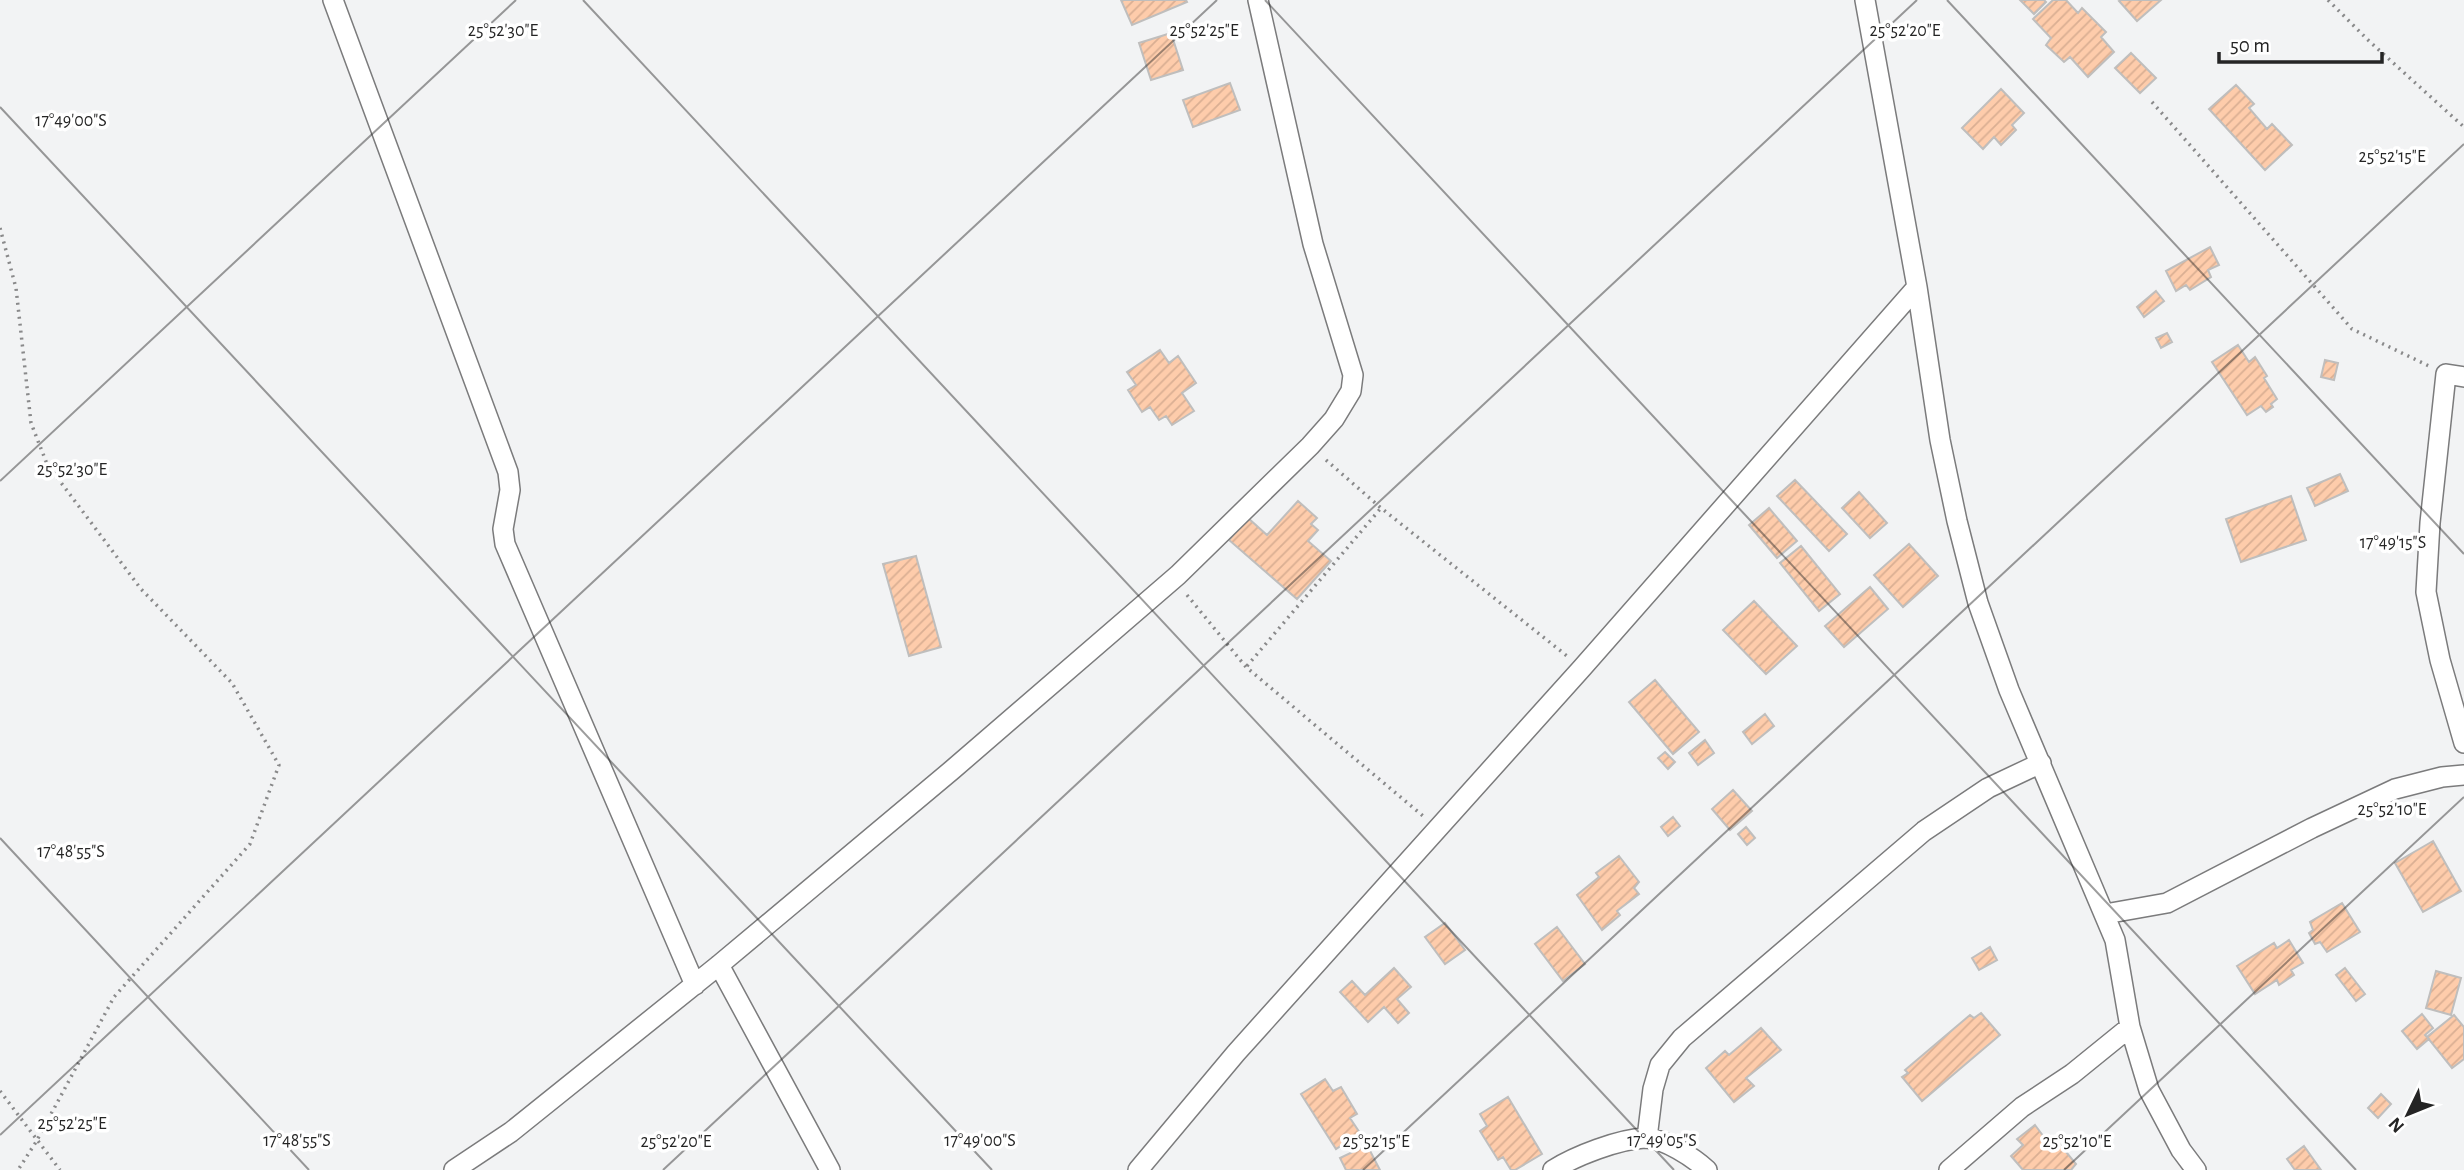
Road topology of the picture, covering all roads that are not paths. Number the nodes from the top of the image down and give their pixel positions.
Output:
1 (333, 0) edge
2 (1258, 0) edge
3 (1865, 0) edge
4 (1917, 287) junction
5 (2455, 375) edge
6 (2464, 743) edge
7 (2041, 763) junction
8 (2464, 775) edge
9 (2105, 914) junction
10 (719, 965) junction
11 (695, 985) junction
12 (2130, 1027) junction
13 (1647, 1138) junction
14 (454, 1170) edge
15 (830, 1170) edge
16 (1138, 1170) edge
17 (1553, 1170) edge
18 (1707, 1170) edge
19 (1949, 1170) edge
20 (2196, 1170) edge

1 - 11 street
2 - 10 street
3 - 4 street
4 - 7 street
4 - 16 street
5 - 6 street
7 - 9 street
7 - 13 street
8 - 9 street
9 - 12 street
10 - 11 street
10 - 15 street
11 - 14 street
12 - 19 street
12 - 20 street
13 - 17 street
13 - 18 street

